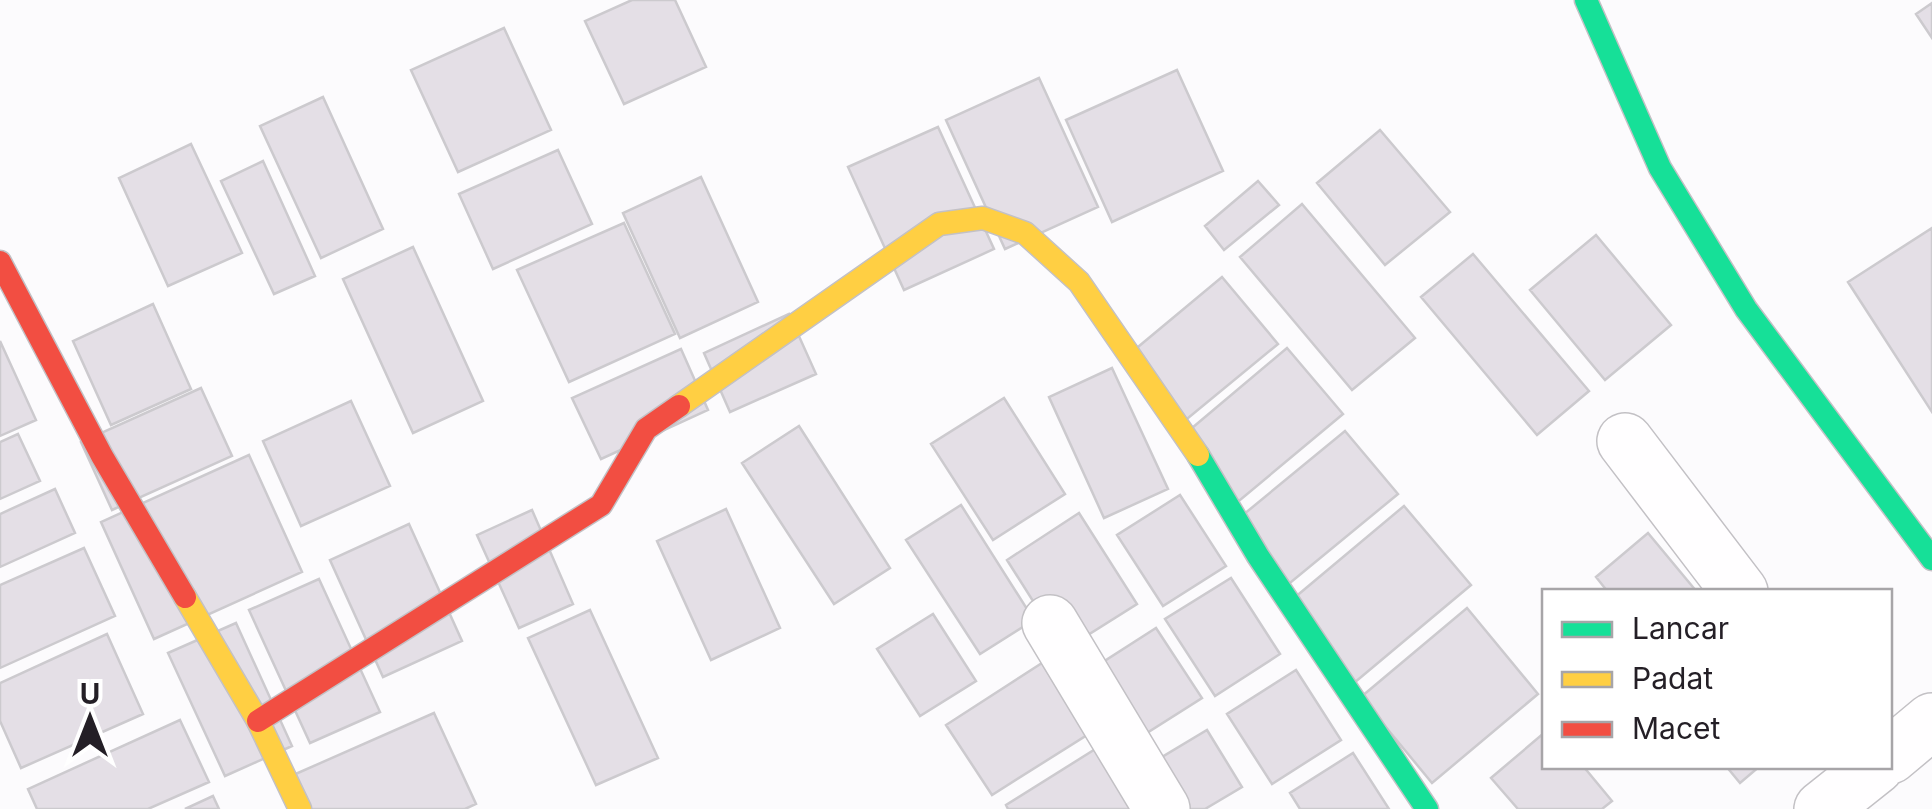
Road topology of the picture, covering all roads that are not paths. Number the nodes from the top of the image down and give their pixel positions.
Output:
1 (1586, 0) edge
2 (0, 262) edge
3 (1625, 441) dead end
4 (1932, 559) edge
5 (1738, 589) edge
6 (1050, 624) dead end
7 (258, 722) junction
8 (1932, 722) edge
9 (1892, 754) edge
10 (1872, 769) edge
11 (300, 809) edge
12 (1162, 809) edge
13 (1427, 809) edge
14 (1822, 809) edge

1 - 4 street
2 - 7 street
3 - 5 street
6 - 12 street
7 - 11 street
7 - 13 street
8 - 9 street
10 - 14 street

